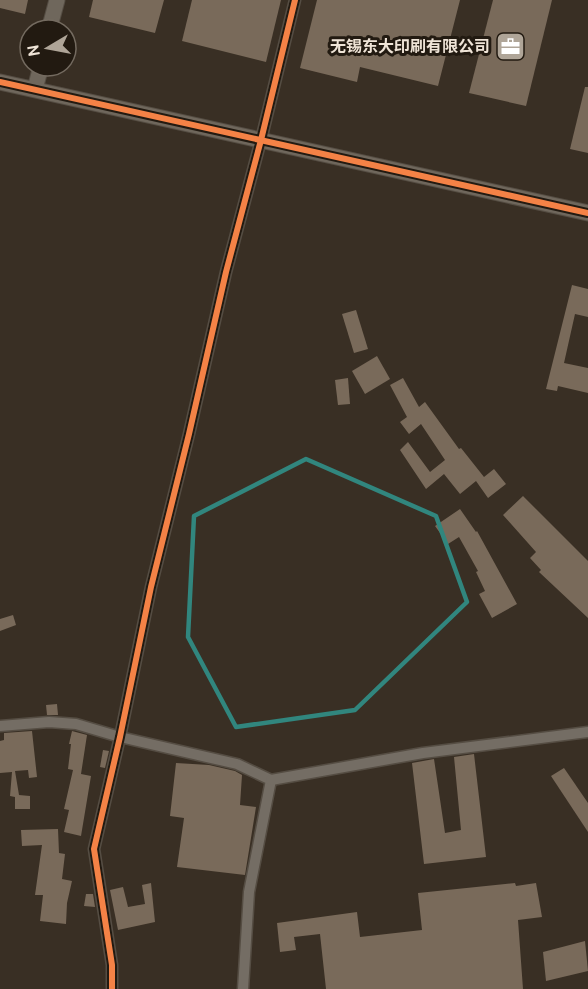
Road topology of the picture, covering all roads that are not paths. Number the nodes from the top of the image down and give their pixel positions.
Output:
1 (57, 0) edge
2 (295, 0) edge
3 (52, 18) edge
4 (38, 78) edge
5 (0, 82) edge
6 (35, 89) junction
7 (261, 140) junction
8 (588, 213) edge
9 (0, 726) edge
10 (588, 732) edge
11 (120, 737) junction
12 (271, 780) junction
13 (112, 989) edge
14 (243, 989) edge

1 - 3 street
2 - 7 street
4 - 6 street
5 - 6 street
6 - 7 street
7 - 8 street
7 - 11 street
9 - 11 street
10 - 12 street
11 - 12 street
11 - 13 street
12 - 14 street

